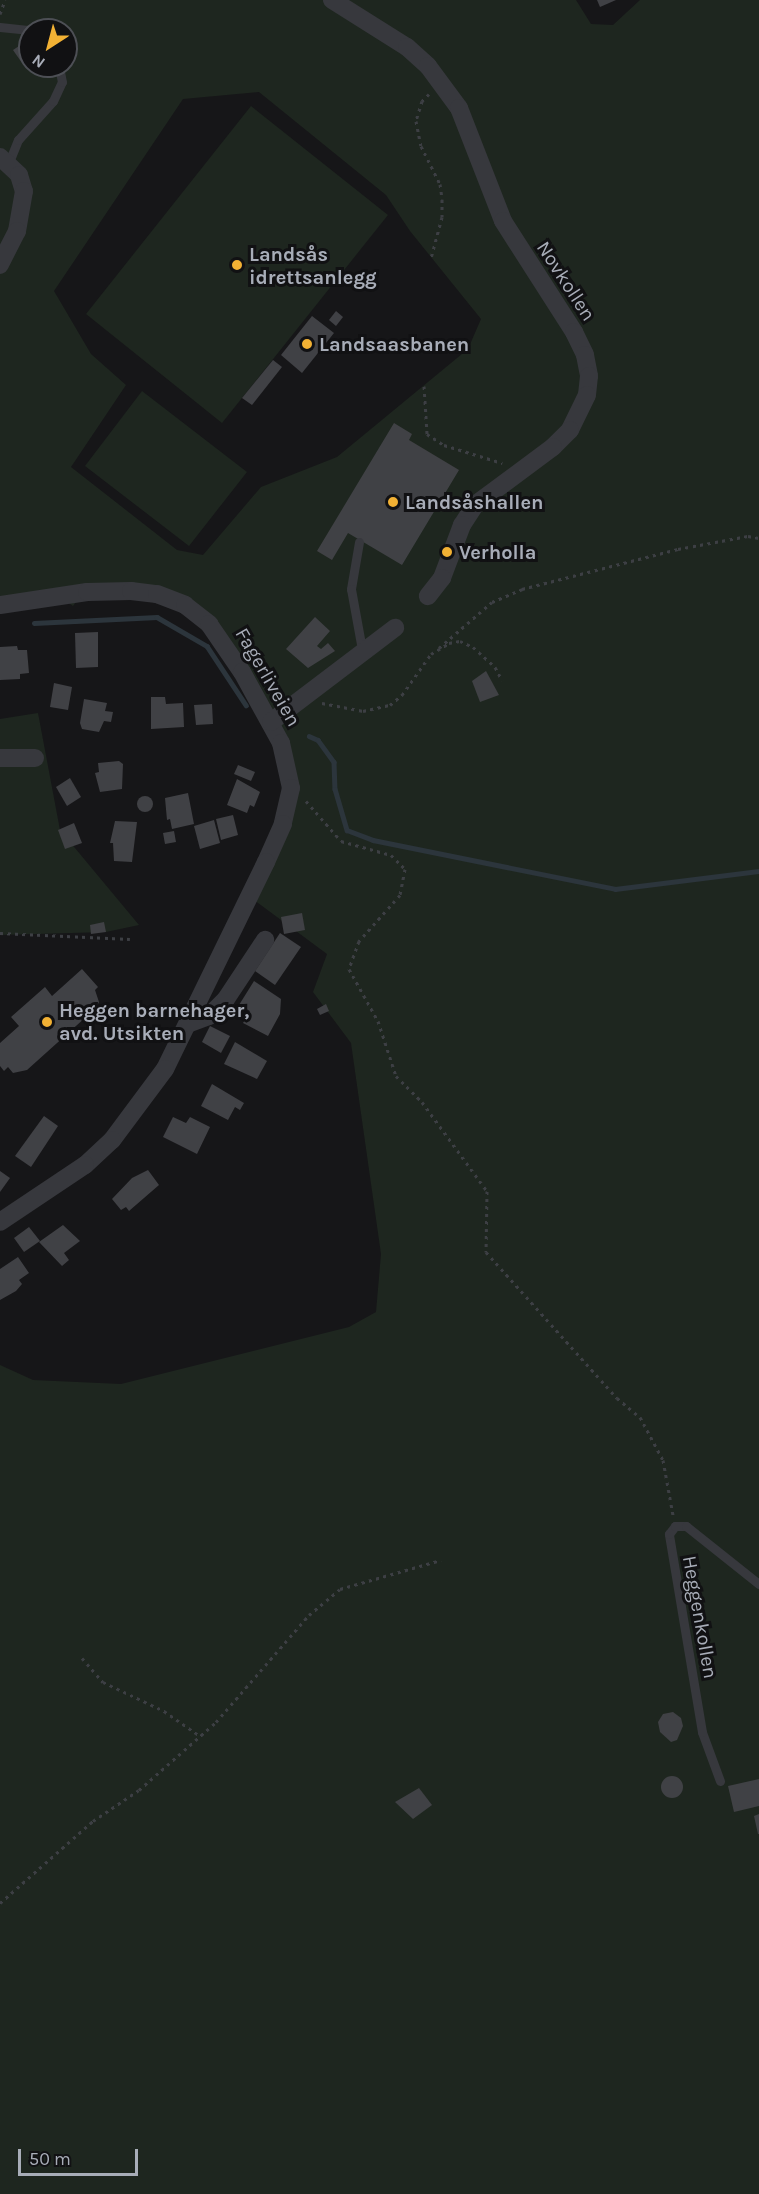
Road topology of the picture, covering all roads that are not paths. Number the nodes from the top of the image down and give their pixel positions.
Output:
1 (332, 0) edge
2 (0, 27) edge
3 (18, 29) edge
4 (61, 78) edge
5 (5, 160) edge
6 (0, 265) edge
7 (359, 542) dead end
8 (428, 596) dead end
9 (0, 604) edge
10 (395, 628) dead end
11 (363, 655) junction
12 (271, 722) junction
13 (0, 758) edge
14 (35, 758) dead end
15 (265, 940) dead end
16 (190, 1023) junction
17 (0, 1222) edge
18 (759, 1584) edge
19 (720, 1781) dead end

1 - 8 street, Novkollen
2 - 3 lane
4 - 5 lane
5 - 6 street
7 - 11 lane
9 - 12 street, Fagerliveien
10 - 11 street
11 - 12 street
12 - 16 street, Fagerliveien
13 - 14 street
15 - 16 street
16 - 17 street, Fagerliveien
18 - 19 lane, Heggenkollen

